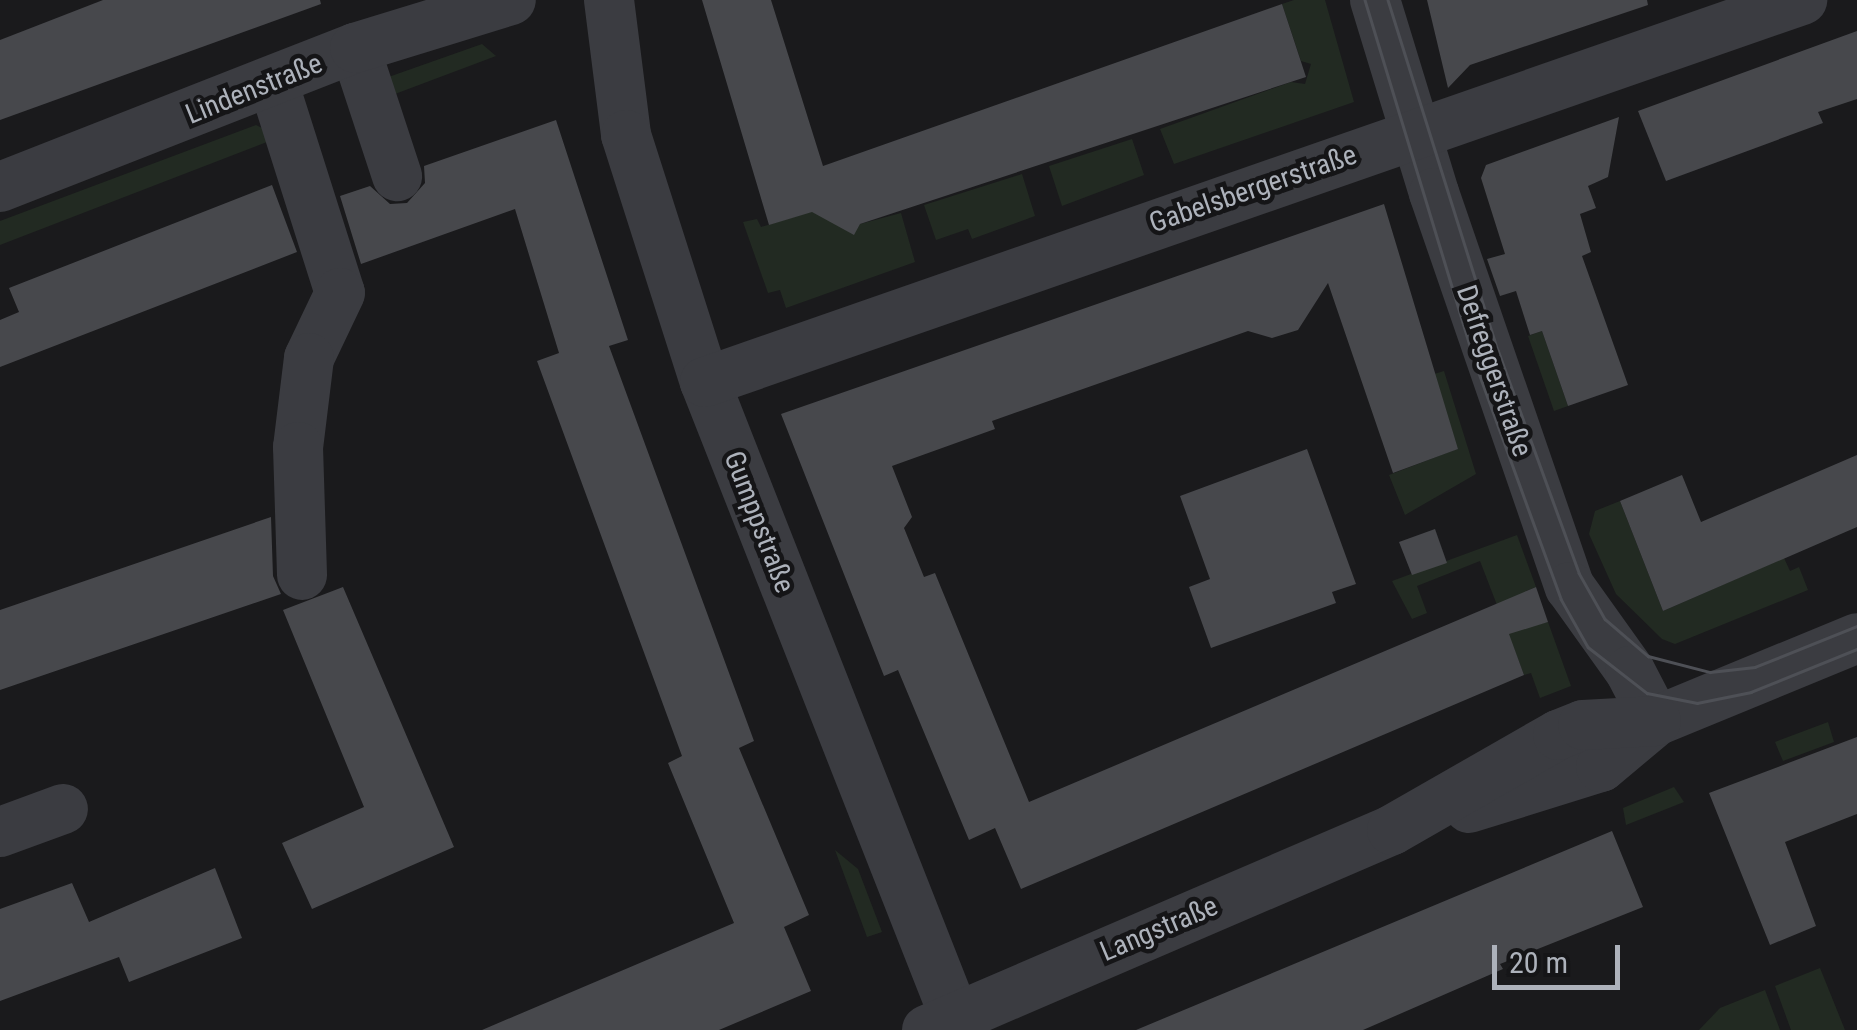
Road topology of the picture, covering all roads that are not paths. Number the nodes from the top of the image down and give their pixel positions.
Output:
1 (511, 0) edge
2 (609, 0) edge
3 (1375, 0) edge
4 (1802, 0) edge
5 (356, 48) junction
6 (273, 82) junction
7 (1415, 132) junction
8 (397, 176) dead end
9 (0, 187) edge
10 (705, 382) junction
11 (302, 575) dead end
12 (1857, 638) edge
13 (1656, 721) junction
14 (64, 809) dead end
15 (0, 832) edge
16 (947, 1026) edge

1 - 5 street, Lindenstraße
2 - 10 street, Gumppstraße
3 - 7 street, Defreggerstraße
4 - 7 street, Gabelsbergerstraße
5 - 6 street, Lindenstraße
5 - 8 street
6 - 9 street, Lindenstraße
6 - 11 street
7 - 10 street, Gabelsbergerstraße
7 - 13 street, Defreggerstraße
10 - 16 street, Gumppstraße
12 - 13 street, Langstraße
13 - 16 street, Langstraße
14 - 15 street

